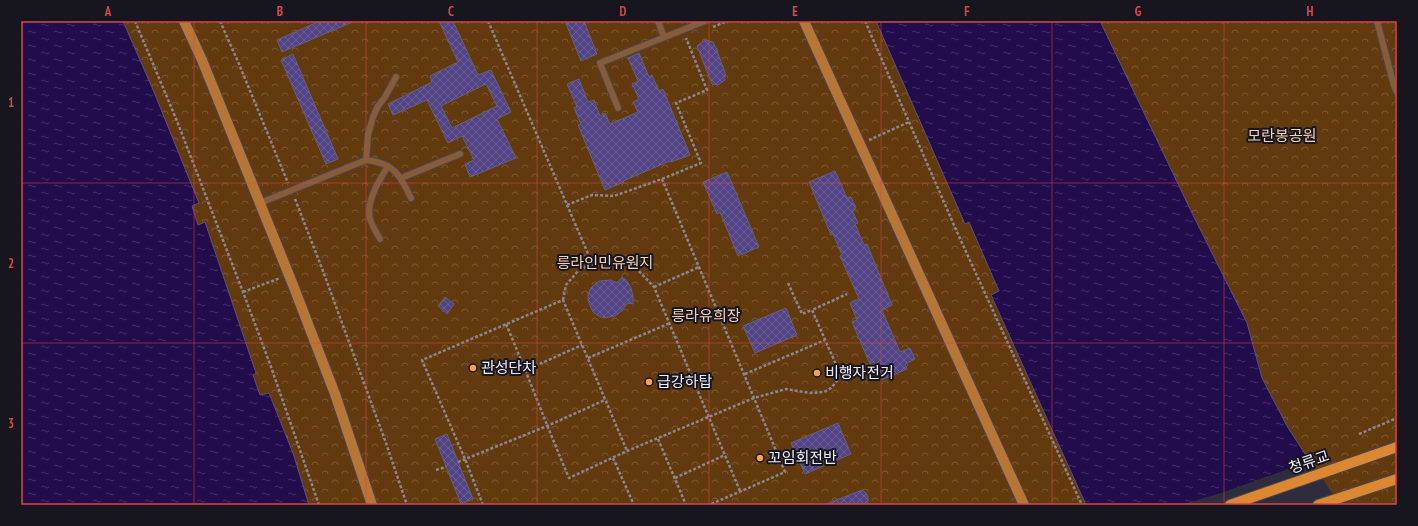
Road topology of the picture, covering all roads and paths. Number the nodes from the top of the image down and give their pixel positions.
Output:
1 (135, 21) edge
2 (184, 21) edge
3 (220, 21) edge
4 (488, 21) edge
5 (658, 21) edge
6 (705, 21) edge
7 (727, 21) edge
8 (804, 21) edge
9 (865, 21) edge
10 (1377, 21) edge
11 (706, 29) dead end
12 (693, 35) dead end
13 (664, 37) junction
14 (396, 77) dead end
15 (1397, 92) edge
16 (618, 108) dead end
17 (909, 122) junction
18 (873, 138) dead end
19 (460, 154) dead end
20 (366, 160) junction
21 (388, 166) junction
22 (401, 178) junction
23 (662, 179) junction
24 (291, 190) junction
25 (411, 198) dead end
26 (260, 203) junction
27 (567, 205) junction
28 (380, 239) dead end
29 (592, 263) junction
30 (699, 267) junction
31 (270, 282) dead end
32 (788, 283) dead end
33 (654, 287) junction
34 (243, 292) junction
35 (847, 294) dead end
36 (563, 300) junction
37 (812, 310) junction
38 (670, 323) junction
39 (506, 324) junction
40 (825, 340) junction
41 (582, 344) junction
42 (588, 358) junction
43 (526, 370) junction
44 (745, 374) junction
45 (754, 398) junction
46 (605, 400) junction
47 (709, 416) junction
48 (1397, 418) edge
49 (547, 426) junction
50 (1359, 434) dead end
51 (658, 439) junction
52 (1397, 448) edge
53 (627, 451) junction
54 (725, 455) junction
55 (614, 458) junction
56 (465, 459) junction
57 (458, 462) dead end
58 (446, 467) dead end
59 (436, 470) dead end
60 (674, 478) junction
61 (1397, 479) edge
62 (740, 491) junction
63 (319, 505) edge
64 (372, 505) edge
65 (406, 505) edge
66 (483, 505) edge
67 (634, 505) edge
68 (686, 505) edge
69 (709, 505) edge
70 (1024, 505) edge
71 (1082, 505) edge
72 (1230, 505) edge
73 (1318, 505) edge

1 - 34 path
2 - 26 street
3 - 24 path
4 - 27 path
5 - 13 lane
6 - 13 lane
7 - 11 path
8 - 70 street
9 - 17 path
10 - 15 lane
12 - 23 path
13 - 16 lane
14 - 20 lane
17 - 18 path
17 - 71 path
19 - 22 lane
20 - 21 lane
20 - 24 lane
21 - 22 lane
21 - 28 lane
22 - 25 lane
23 - 27 path
23 - 30 path
24 - 26 lane
24 - 65 path
26 - 64 street
27 - 29 path
29 - 33 path
29 - 36 path
30 - 33 path
30 - 44 path
31 - 34 path
32 - 37 path
33 - 38 path
34 - 63 path
35 - 37 path
36 - 39 path
36 - 41 path
37 - 40 path
38 - 42 path
38 - 47 path
39 - 43 path
39 - 56 path
40 - 44 path
40 - 45 path
41 - 42 path
41 - 43 path
42 - 46 path
43 - 49 path
44 - 45 path
45 - 47 path
45 - 62 path
46 - 49 path
46 - 53 path
47 - 51 path
47 - 54 path
48 - 50 path
49 - 55 path
49 - 56 path
51 - 53 path
51 - 60 path
52 - 72 main road, 청류교
53 - 55 path
54 - 60 path
54 - 62 path
55 - 67 path
56 - 57 path
56 - 66 path
58 - 59 path
60 - 68 path
61 - 73 main road
62 - 69 path

